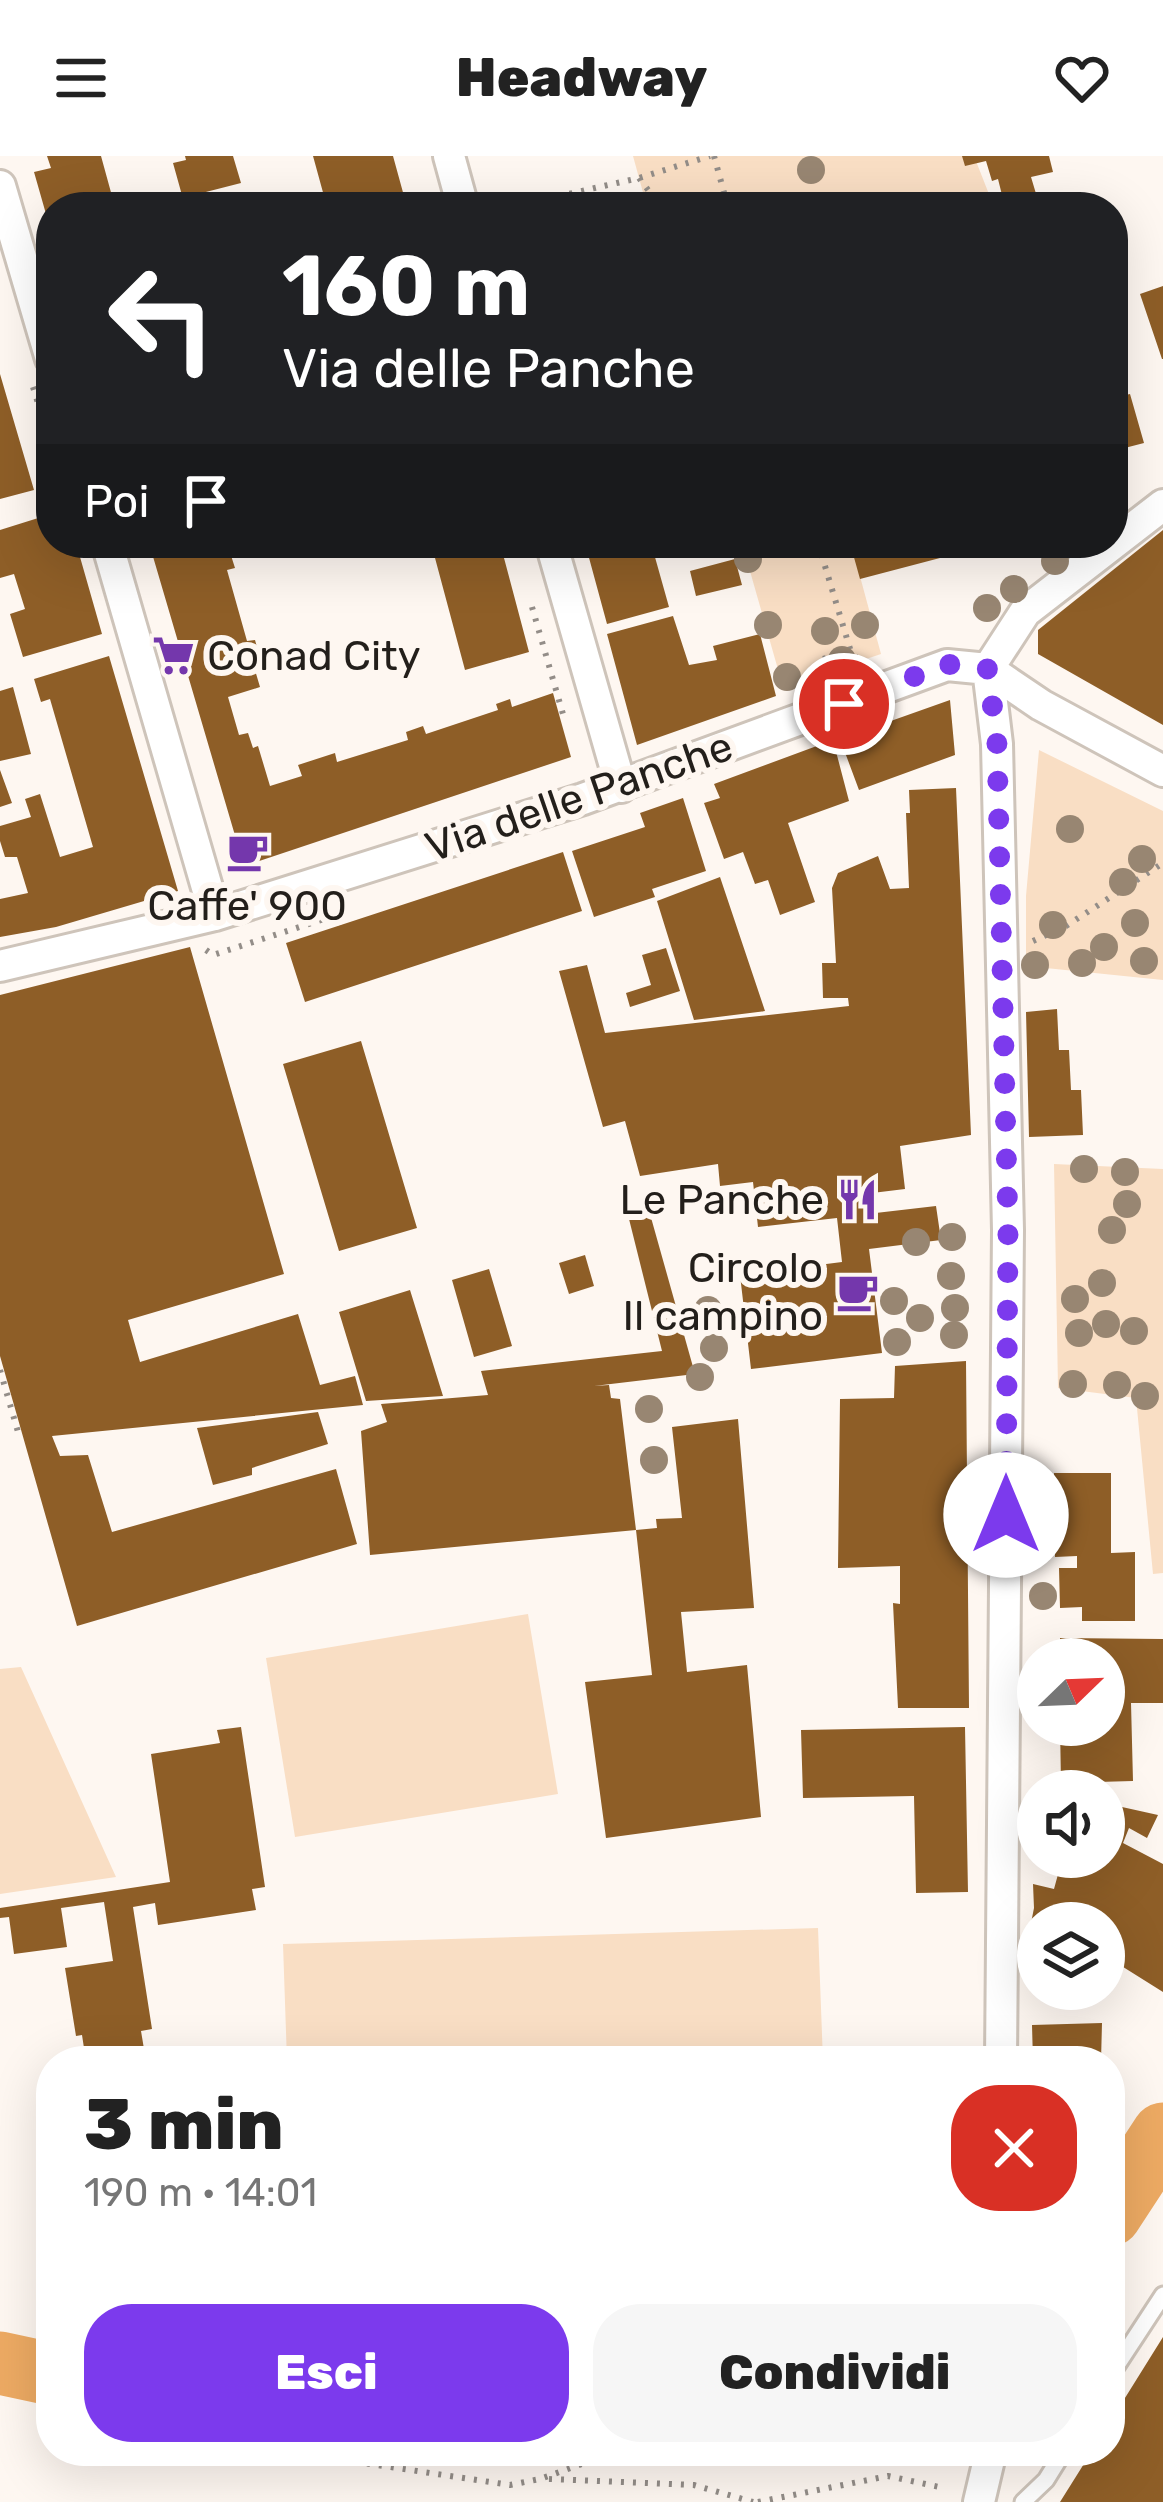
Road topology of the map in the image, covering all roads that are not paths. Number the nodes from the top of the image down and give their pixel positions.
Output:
1 (449, 156) edge
2 (0, 186) edge
3 (459, 192) edge
4 (36, 307) edge
5 (1163, 505) edge
6 (1128, 532) edge
7 (110, 558) edge
8 (555, 558) edge
9 (1095, 558) edge
10 (988, 669) junction
11 (1163, 771) edge
12 (621, 787) junction
13 (214, 916) junction
14 (0, 966) edge
15 (1001, 2046) edge
16 (1163, 2295) edge
17 (1125, 2352) edge
18 (987, 2466) edge
19 (1055, 2466) edge
20 (979, 2502) edge
21 (1023, 2502) edge

1 - 3 street
2 - 4 street
5 - 6 street
7 - 13 street
8 - 12 street
9 - 10 street
10 - 11 street
10 - 12 street, Via delle Panche
10 - 15 street
12 - 13 street, Via delle Panche
13 - 14 street, Via delle Panche
16 - 17 lane
18 - 20 street
19 - 21 lane

